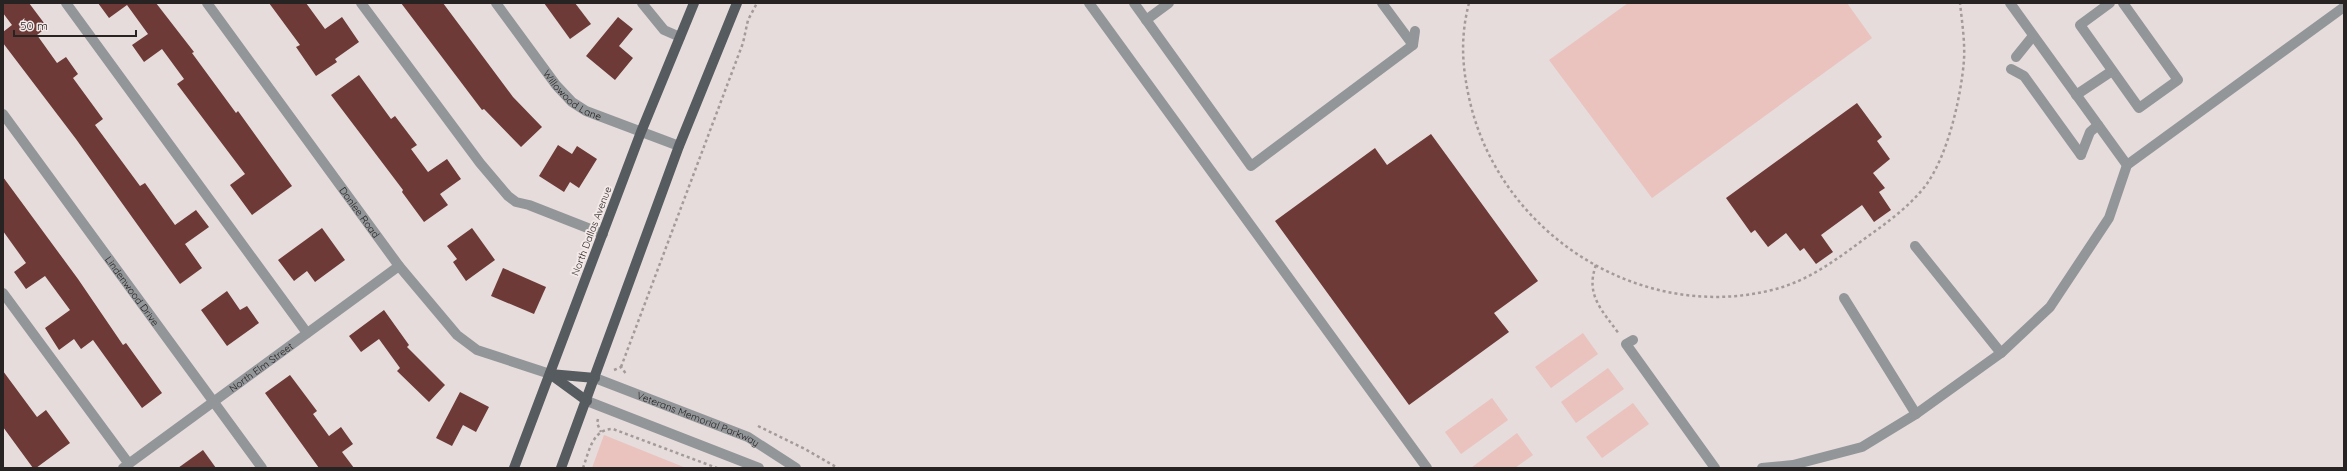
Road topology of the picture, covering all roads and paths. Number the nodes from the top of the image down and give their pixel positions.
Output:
1 (66, 3) edge
2 (207, 3) edge
3 (361, 3) edge
4 (496, 3) edge
5 (642, 3) edge
6 (694, 3) edge
7 (737, 3) edge
8 (757, 3) edge
9 (1089, 3) edge
10 (1134, 3) edge
11 (1169, 3) edge
12 (1382, 3) edge
13 (1469, 3) edge
14 (1960, 3) edge
15 (2010, 3) edge
16 (2110, 3) edge
17 (2123, 3) edge
18 (2344, 7) edge
19 (1146, 20) junction
20 (1415, 31) dead end
21 (2033, 36) junction
22 (680, 37) junction
23 (1413, 45) junction
24 (2016, 57) dead end
25 (2011, 69) dead end
26 (2112, 71) junction
27 (2076, 94) junction
28 (3, 114) edge
29 (2098, 125) junction
30 (641, 132) junction
31 (679, 146) junction
32 (2127, 165) junction
33 (603, 234) junction
34 (1914, 246) dead end
35 (1596, 265) junction
36 (399, 266) junction
37 (3, 293) edge
38 (1844, 298) dead end
39 (307, 333) junction
40 (1630, 342) joint
41 (2001, 353) junction
42 (621, 367) dead end
43 (550, 374) junction
44 (595, 378) junction
45 (587, 401) junction
46 (212, 402) junction
47 (1916, 414) junction
48 (126, 466) edge
49 (262, 468) edge
50 (514, 468) edge
51 (561, 468) edge
52 (583, 468) edge
53 (717, 468) edge
54 (759, 468) edge
55 (796, 468) edge
56 (1427, 468) edge
57 (1715, 468) edge
58 (1762, 468) edge

1 - 39 street
2 - 36 street, Donlee Road
3 - 33 street
4 - 30 street, Willowood Lane
5 - 22 street
6 - 22 main road, North Dallas Avenue
7 - 31 main road
8 - 42 path
9 - 56 street
10 - 19 street
11 - 19 street
12 - 23 street
13 - 35 path
14 - 35 path
15 - 21 street
16 - 26 street
17 - 26 street
18 - 32 street
19 - 23 street
20 - 23 street
21 - 24 street
21 - 27 street
22 - 30 main road, North Dallas Avenue
25 - 29 street
26 - 27 street
27 - 29 street
28 - 46 street, Lindenwood Drive
29 - 32 street
30 - 31 street, Willowood Lane
30 - 33 main road, North Dallas Avenue
31 - 44 main road
32 - 41 street
33 - 43 main road, North Dallas Avenue
34 - 41 street
35 - 40 path
36 - 39 street, North Elm Street
36 - 43 street, Donlee Road
37 - 48 street
38 - 47 street
39 - 46 street, North Elm Street
40 - 57 street
41 - 47 street
43 - 44 main road
43 - 45 main road
43 - 50 main road, North Dallas Avenue
44 - 45 main road
44 - 55 street, Veterans Memorial Parkway
45 - 51 main road
45 - 54 street, Veterans Memorial Parkway
46 - 48 street, North Elm Street
46 - 49 street, Lindenwood Drive
47 - 58 street
52 - 53 path

